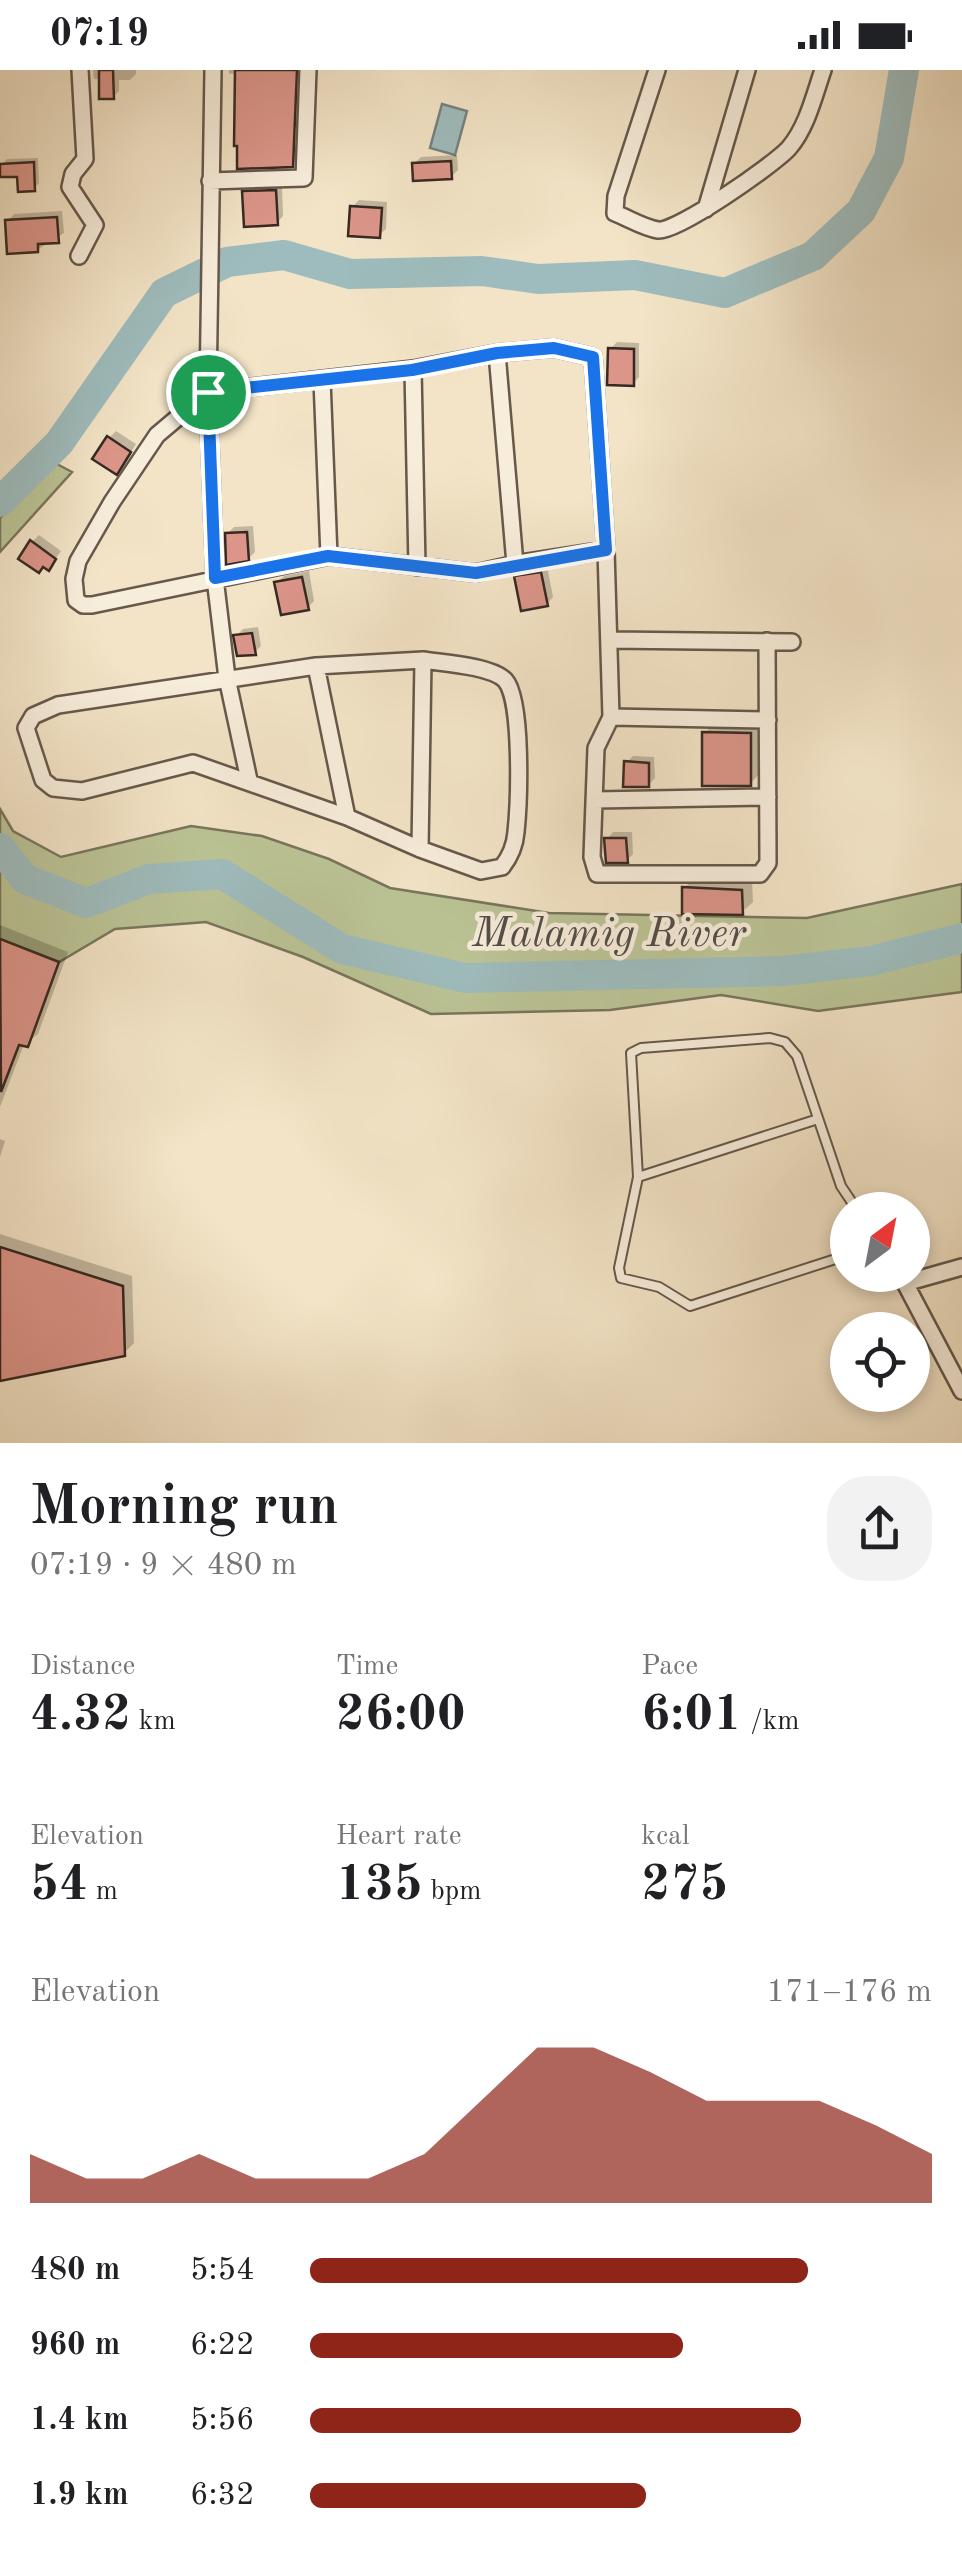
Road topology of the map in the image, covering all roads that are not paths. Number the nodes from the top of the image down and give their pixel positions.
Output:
1 (80, 70) edge
2 (212, 70) edge
3 (308, 70) edge
4 (657, 70) edge
5 (747, 70) edge
6 (823, 70) edge
7 (210, 180) junction
8 (706, 209) junction
9 (79, 256) dead end
10 (497, 353) junction
11 (412, 370) junction
12 (322, 380) junction
13 (208, 392) junction
14 (606, 550) junction
15 (328, 556) junction
16 (515, 564) junction
17 (417, 568) junction
18 (215, 578) junction
19 (609, 640) junction
20 (766, 640) junction
21 (792, 642) dead end
22 (423, 660) junction
23 (316, 666) junction
24 (226, 678) junction
25 (611, 717) junction
26 (768, 720) junction
27 (249, 780) junction
28 (768, 797) junction
29 (595, 800) junction
30 (347, 817) junction
31 (420, 849) junction
32 (818, 1119) junction
33 (638, 1177) junction
34 (845, 1192) edge
35 (830, 1261) edge
36 (962, 1267) edge
37 (930, 1273) edge
38 (909, 1292) edge
39 (962, 1391) edge

1 - 9 street
2 - 7 street
3 - 7 street
4 - 8 street
5 - 8 street
6 - 8 street
7 - 13 street
10 - 11 street
10 - 14 street
10 - 16 street
11 - 12 street
11 - 17 street
12 - 13 street
12 - 15 street
13 - 18 street
13 - 18 street
14 - 16 street
14 - 19 street
15 - 17 street
15 - 18 street
16 - 17 street
18 - 24 street
19 - 20 street
19 - 25 street
20 - 21 street
20 - 26 street
22 - 23 street
22 - 31 street
22 - 31 street
23 - 24 street
23 - 30 street
24 - 27 street
24 - 27 street
25 - 26 street
25 - 29 street
26 - 28 street
27 - 30 street
28 - 29 street
28 - 29 street
30 - 31 street
32 - 33 lane
32 - 33 lane
32 - 34 lane
33 - 35 lane
36 - 37 street
38 - 39 street

